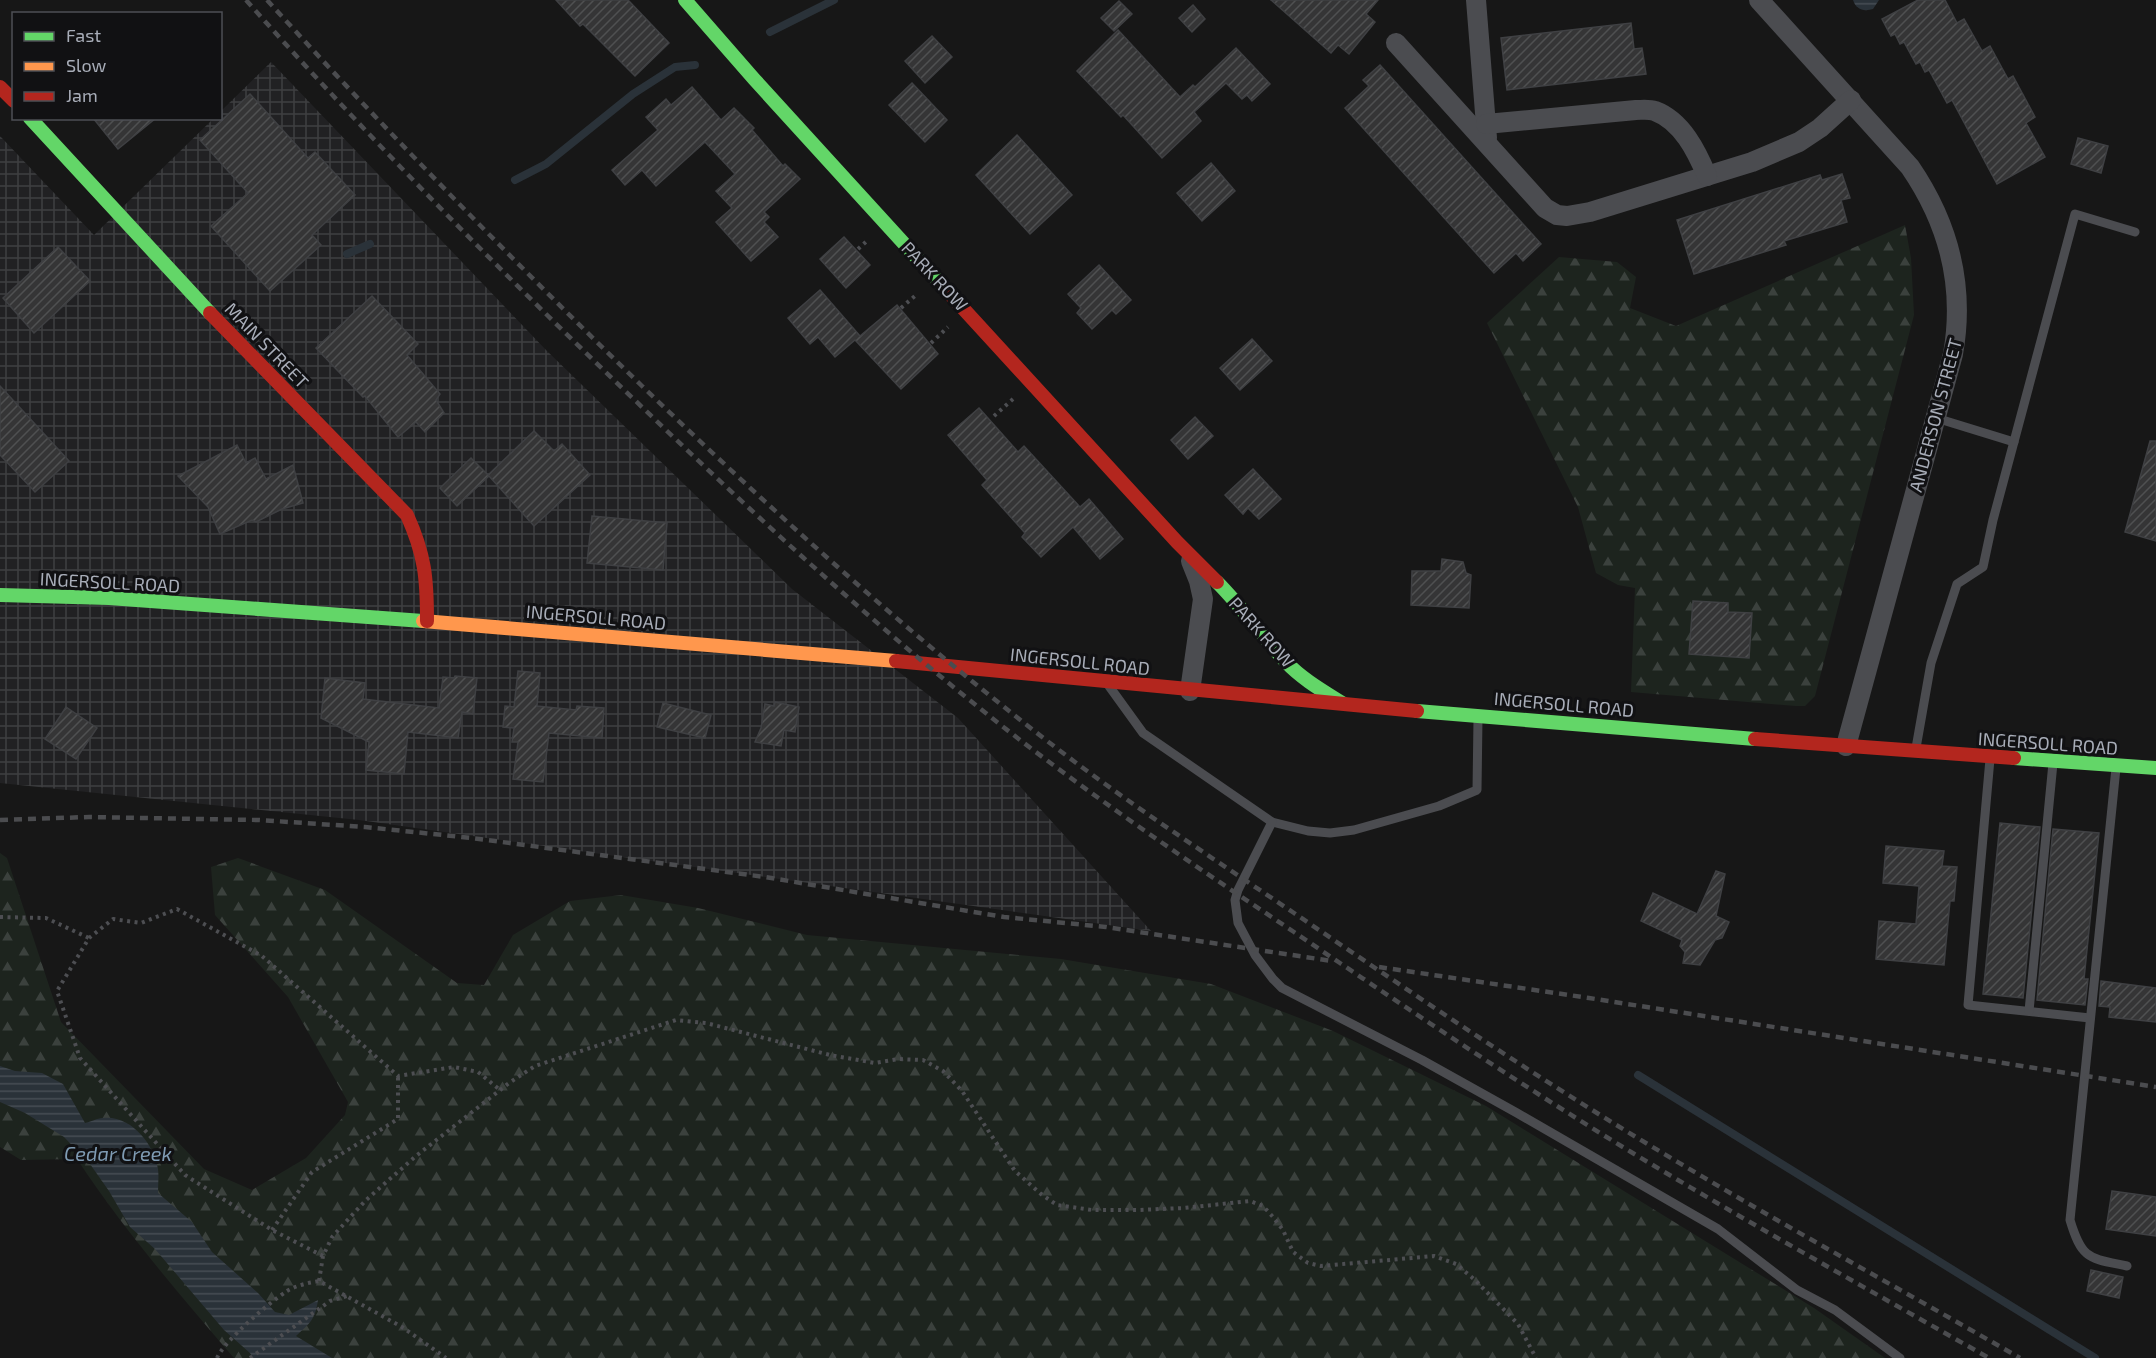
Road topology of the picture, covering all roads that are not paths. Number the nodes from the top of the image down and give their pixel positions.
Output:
1 (685, 0) edge
2 (1476, 0) edge
3 (1759, 0) edge
4 (1396, 43) dead end
5 (0, 87) edge
6 (12, 99) edge
7 (1851, 100) junction
8 (32, 120) edge
9 (1486, 124) junction
10 (1488, 144) junction
11 (1707, 176) junction
12 (2134, 232) dead end
13 (1936, 418) junction
14 (2014, 442) junction
15 (1186, 551) junction
16 (0, 594) edge
17 (427, 621) junction
18 (1106, 682) junction
19 (1190, 691) junction
20 (1346, 705) junction
21 (1478, 715) junction
22 (1846, 746) junction
23 (1916, 751) junction
24 (1990, 757) junction
25 (2053, 762) junction
26 (2116, 766) junction
27 (2156, 768) edge
28 (1272, 822) junction
29 (2029, 1011) junction
30 (2090, 1018) junction
31 (2127, 1266) dead end
32 (1900, 1358) edge

1 - 15 main road, PARK ROW
2 - 9 street
3 - 7 street, ANDERSON STREET
4 - 10 street
5 - 6 main road
7 - 11 street
7 - 13 street, ANDERSON STREET
8 - 17 main road, MAIN STREET
9 - 10 street
9 - 11 street
10 - 11 street
12 - 14 lane
13 - 14 lane
13 - 22 street, ANDERSON STREET
14 - 23 lane
15 - 19 street, PARK ROW
15 - 20 main road, PARK ROW
16 - 17 main road, INGERSOLL ROAD
17 - 18 main road, INGERSOLL ROAD
18 - 19 main road, INGERSOLL ROAD
18 - 28 lane
19 - 20 main road, INGERSOLL ROAD
20 - 21 main road, INGERSOLL ROAD
21 - 22 main road, INGERSOLL ROAD
21 - 28 lane
22 - 23 main road, INGERSOLL ROAD
23 - 24 main road, INGERSOLL ROAD
24 - 25 main road, INGERSOLL ROAD
24 - 29 lane
25 - 26 main road, INGERSOLL ROAD
25 - 29 lane
26 - 27 main road, INGERSOLL ROAD
26 - 30 lane
28 - 32 lane
29 - 30 lane
30 - 31 lane

